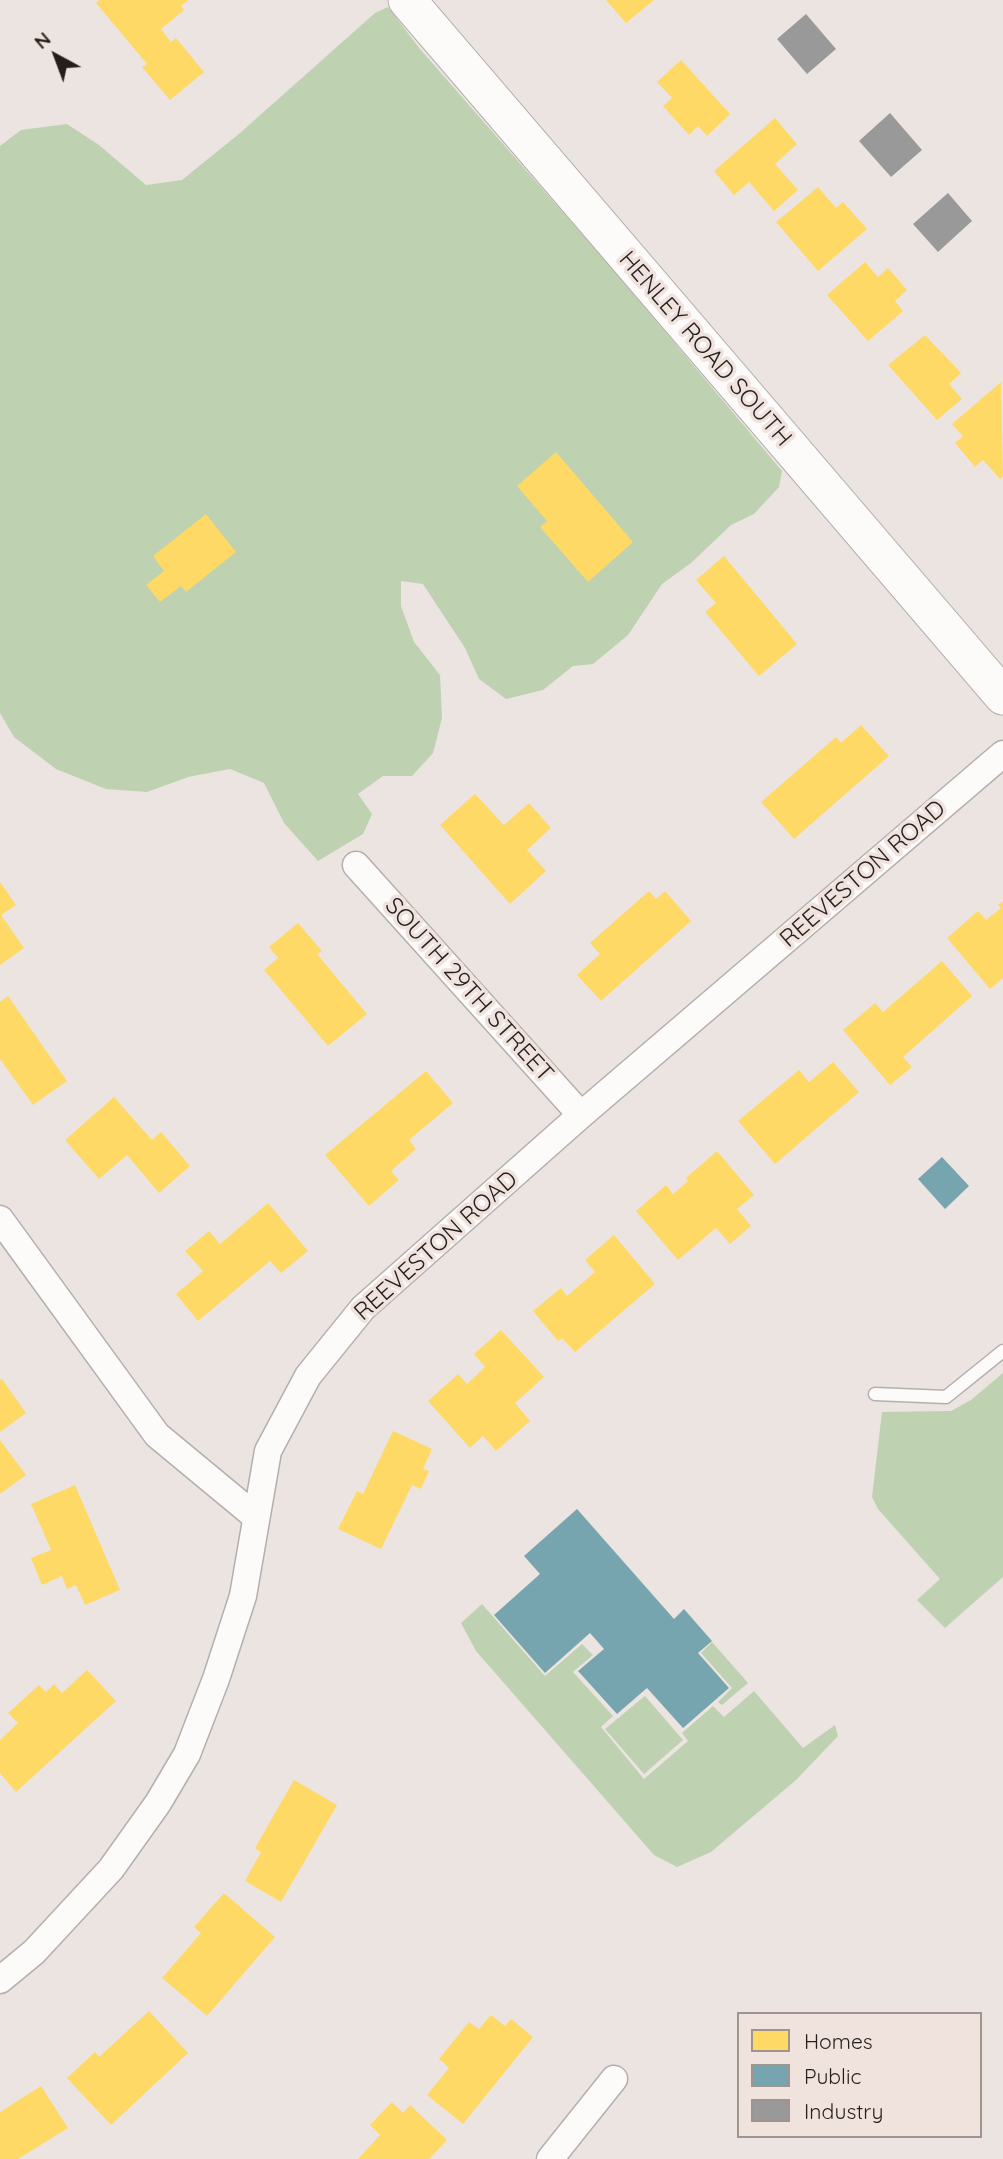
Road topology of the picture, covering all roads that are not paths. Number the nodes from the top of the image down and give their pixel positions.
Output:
1 (407, 0) edge
2 (1003, 696) edge
3 (1003, 754) edge
4 (356, 866) dead end
5 (581, 1115) junction
6 (0, 1219) edge
7 (1003, 1351) edge
8 (875, 1394) dead end
9 (256, 1517) junction
10 (0, 1980) edge
11 (614, 2079) dead end
12 (550, 2159) edge

1 - 2 street, HENLEY ROAD SOUTH
3 - 5 street, REEVESTON ROAD
4 - 5 street, SOUTH 29TH STREET
5 - 9 street, REEVESTON ROAD
6 - 9 street
7 - 8 lane
9 - 10 street, REEVESTON ROAD
11 - 12 street

